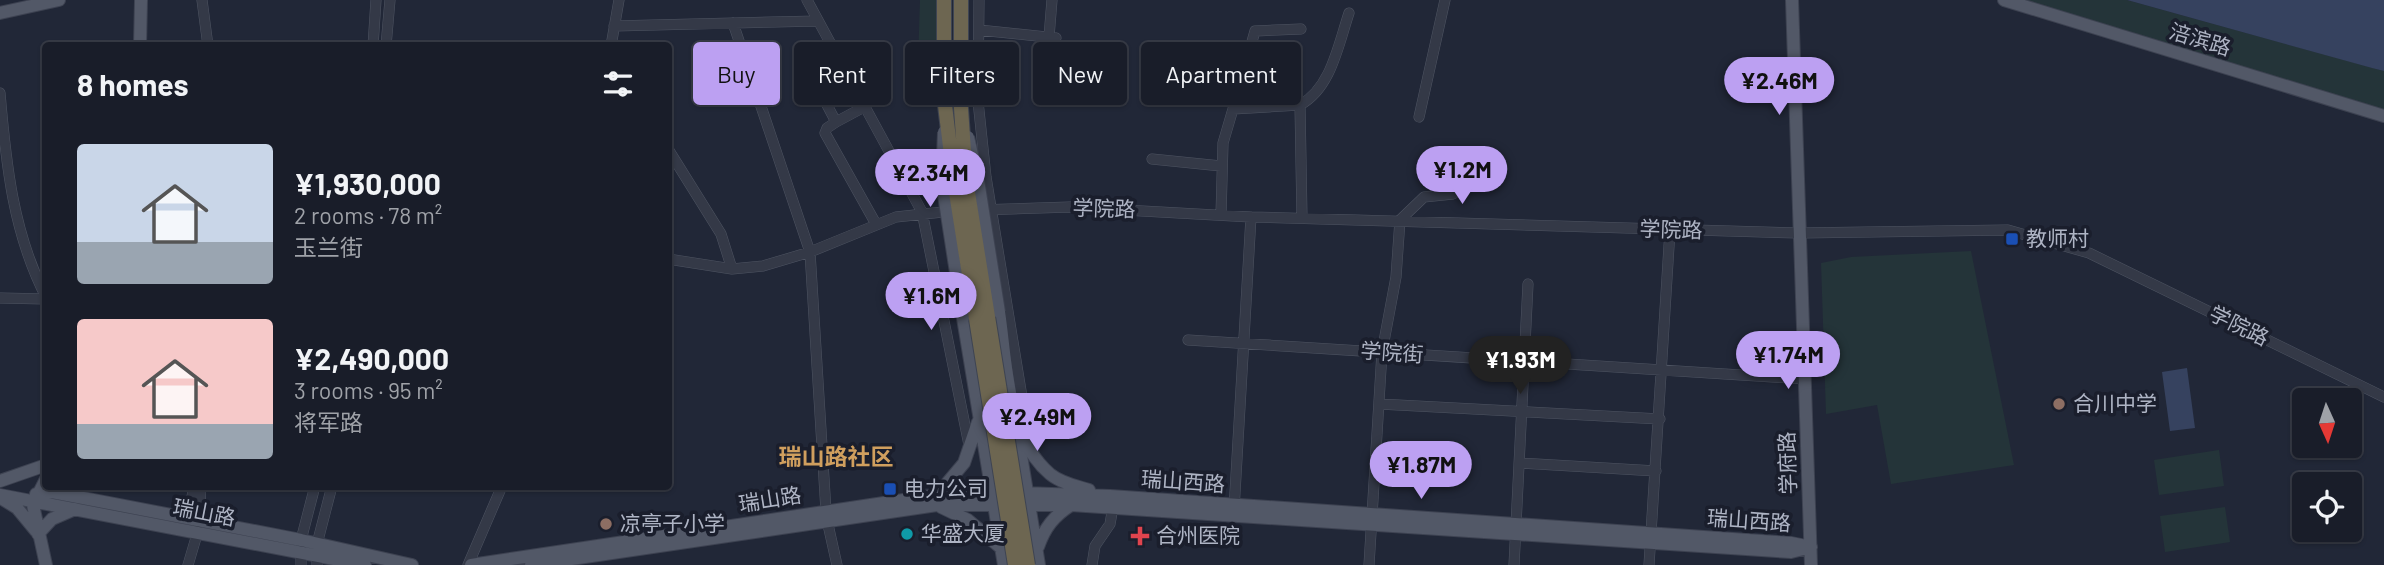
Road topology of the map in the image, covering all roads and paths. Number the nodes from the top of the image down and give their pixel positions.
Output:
1 (59, 0) edge
2 (141, 0) edge
3 (202, 0) edge
4 (376, 0) edge
5 (390, 0) edge
6 (619, 0) edge
7 (807, 0) edge
8 (944, 0) edge
9 (961, 0) edge
10 (979, 0) edge
11 (1052, 0) edge
12 (1445, 0) edge
13 (1793, 0) edge
14 (2004, 0) edge
15 (0, 13) edge
16 (1349, 13) dead end
17 (818, 21) junction
18 (733, 23) junction
19 (614, 26) junction
20 (1301, 29) dead end
21 (979, 30) junction
22 (140, 42) edge
23 (207, 42) edge
24 (373, 42) edge
25 (386, 42) edge
26 (612, 42) edge
27 (830, 42) edge
28 (944, 42) edge
29 (0, 93) edge
30 (1301, 104) edge
31 (827, 105) edge
32 (944, 105) edge
33 (945, 105) edge
34 (1300, 105) joint
35 (864, 107) joint
36 (961, 108) junction
37 (1233, 109) junction
38 (2384, 116) edge
39 (1419, 117) dead end
40 (836, 122) junction
41 (672, 155) edge
42 (1152, 159) dead end
43 (1470, 159) dead end
44 (1221, 166) junction
45 (3, 168) edge
46 (992, 210) junction
47 (922, 212) junction
48 (1221, 215) junction
49 (1251, 217) junction
50 (1303, 218) junction
51 (1401, 220) junction
52 (876, 224) junction
53 (1670, 230) junction
54 (1799, 233) junction
55 (810, 251) junction
56 (672, 259) edge
57 (733, 269) junction
58 (1528, 284) dead end
59 (42, 290) edge
60 (0, 298) edge
61 (42, 298) edge
62 (1188, 340) dead end
63 (1243, 343) junction
64 (1382, 352) junction
65 (1524, 361) junction
66 (1662, 370) junction
67 (1805, 379) junction
68 (2384, 397) edge
69 (1379, 404) junction
70 (1522, 412) junction
71 (1015, 418) junction
72 (979, 419) junction
73 (1660, 419) junction
74 (970, 447) junction
75 (1519, 463) junction
76 (42, 466) edge
77 (1657, 471) junction
78 (0, 481) edge
79 (42, 486) edge
80 (69, 490) edge
81 (194, 490) edge
82 (200, 490) edge
83 (314, 490) edge
84 (331, 490) edge
85 (500, 490) edge
86 (0, 496) edge
87 (35, 497) junction
88 (993, 497) junction
89 (1028, 498) junction
90 (937, 500) junction
91 (1111, 502) junction
92 (80, 503) junction
93 (1071, 505) junction
94 (1233, 510) junction
95 (827, 515) junction
96 (1372, 519) junction
97 (196, 523) junction
98 (1516, 529) junction
99 (38, 534) junction
100 (1652, 538) junction
101 (300, 545) junction
102 (1811, 547) junction
103 (1001, 548) junction
104 (1037, 551) junction
105 (316, 554) edge
106 (597, 560) edge
107 (46, 565) edge
108 (188, 565) edge
109 (301, 565) edge
110 (365, 565) edge
111 (412, 565) edge
112 (470, 565) edge
113 (531, 565) edge
114 (836, 565) edge
115 (1004, 565) edge
116 (1016, 565) edge
117 (1028, 565) edge
118 (1039, 565) edge
119 (1046, 565) edge
120 (1093, 565) edge
121 (1369, 565) edge
122 (1514, 565) edge
123 (1649, 565) edge
124 (1811, 565) edge

1 - 15 main road
2 - 22 main road
3 - 23 street
4 - 24 street
5 - 25 street
6 - 19 street
7 - 17 street
8 - 28 highway
9 - 36 highway
10 - 21 street
11 - 21 street
12 - 39 street
13 - 54 main road, 学府路
14 - 38 main road, 涪滨路
16 - 30 street
17 - 18 street
17 - 27 street
18 - 19 street
18 - 55 street
19 - 26 street
20 - 37 street
21 - 46 street
29 - 45 street
31 - 40 street
32 - 72 main road, bridge
33 - 116 highway, bridge
34 - 37 street
34 - 50 street
35 - 40 street
35 - 47 street
36 - 71 main road, bridge
36 - 117 highway, bridge
37 - 44 street
40 - 52 street
41 - 57 street
42 - 44 street
43 - 51 street
44 - 48 street
45 - 59 street
46 - 47 street, 学院路
46 - 48 street, 学院路
46 - 71 street
47 - 52 street, 学院路
47 - 74 street
48 - 49 street, 学院路
49 - 50 street, 学院路
49 - 63 street
50 - 51 street, 学院路
51 - 53 street, 学院路
51 - 64 street
52 - 55 street, 学院路
53 - 54 street, 学院路
53 - 66 street
54 - 67 main road, 学府路
54 - 68 street, 学院路
55 - 57 street, 学院路
55 - 95 street
56 - 57 street, 学院路
58 - 65 street
60 - 61 street
62 - 63 street, 学院街
63 - 64 street, 学院街
63 - 94 street
64 - 65 street, 学院街
64 - 69 street
65 - 66 street, 学院街
65 - 70 street
66 - 67 street, 学院街
66 - 73 street
67 - 102 main road, 学府路
69 - 70 street
69 - 96 street
70 - 73 street
70 - 75 street
71 - 89 main road
71 - 91 main road
72 - 74 main road
72 - 88 main road
73 - 77 street
74 - 90 main road
75 - 77 street
75 - 98 street
76 - 78 main road
77 - 100 street
79 - 87 main road
80 - 92 main road
81 - 97 street
82 - 97 street
83 - 101 street
84 - 105 street
85 - 112 street
86 - 87 main road, 瑞山路
86 - 99 main road
87 - 92 main road, 瑞山路
87 - 99 main road
88 - 89 main road, 瑞山西路
88 - 90 main road, 瑞山路
88 - 103 main road
89 - 91 main road, 瑞山西路
89 - 93 main road, 瑞山西路
89 - 104 main road
90 - 95 main road, 瑞山路
90 - 103 main road
91 - 93 main road, 瑞山西路
91 - 94 main road, 瑞山西路
91 - 120 street
92 - 97 main road, 瑞山路
92 - 99 main road
93 - 104 main road
94 - 96 main road, 瑞山西路
95 - 106 main road, 瑞山路
95 - 112 main road, 瑞山路
95 - 114 street
96 - 98 main road, 瑞山西路
96 - 121 street
97 - 101 main road, 瑞山路
97 - 108 street
98 - 100 main road, 瑞山西路
98 - 122 street
99 - 107 main road
100 - 102 main road, 瑞山西路
100 - 123 street
101 - 105 main road, 瑞山路
101 - 109 street
102 - 124 main road, 学府路
103 - 115 main road
104 - 118 main road
104 - 119 street
105 - 110 main road, 瑞山路
105 - 111 main road, 瑞山路
106 - 113 main road, 瑞山路

